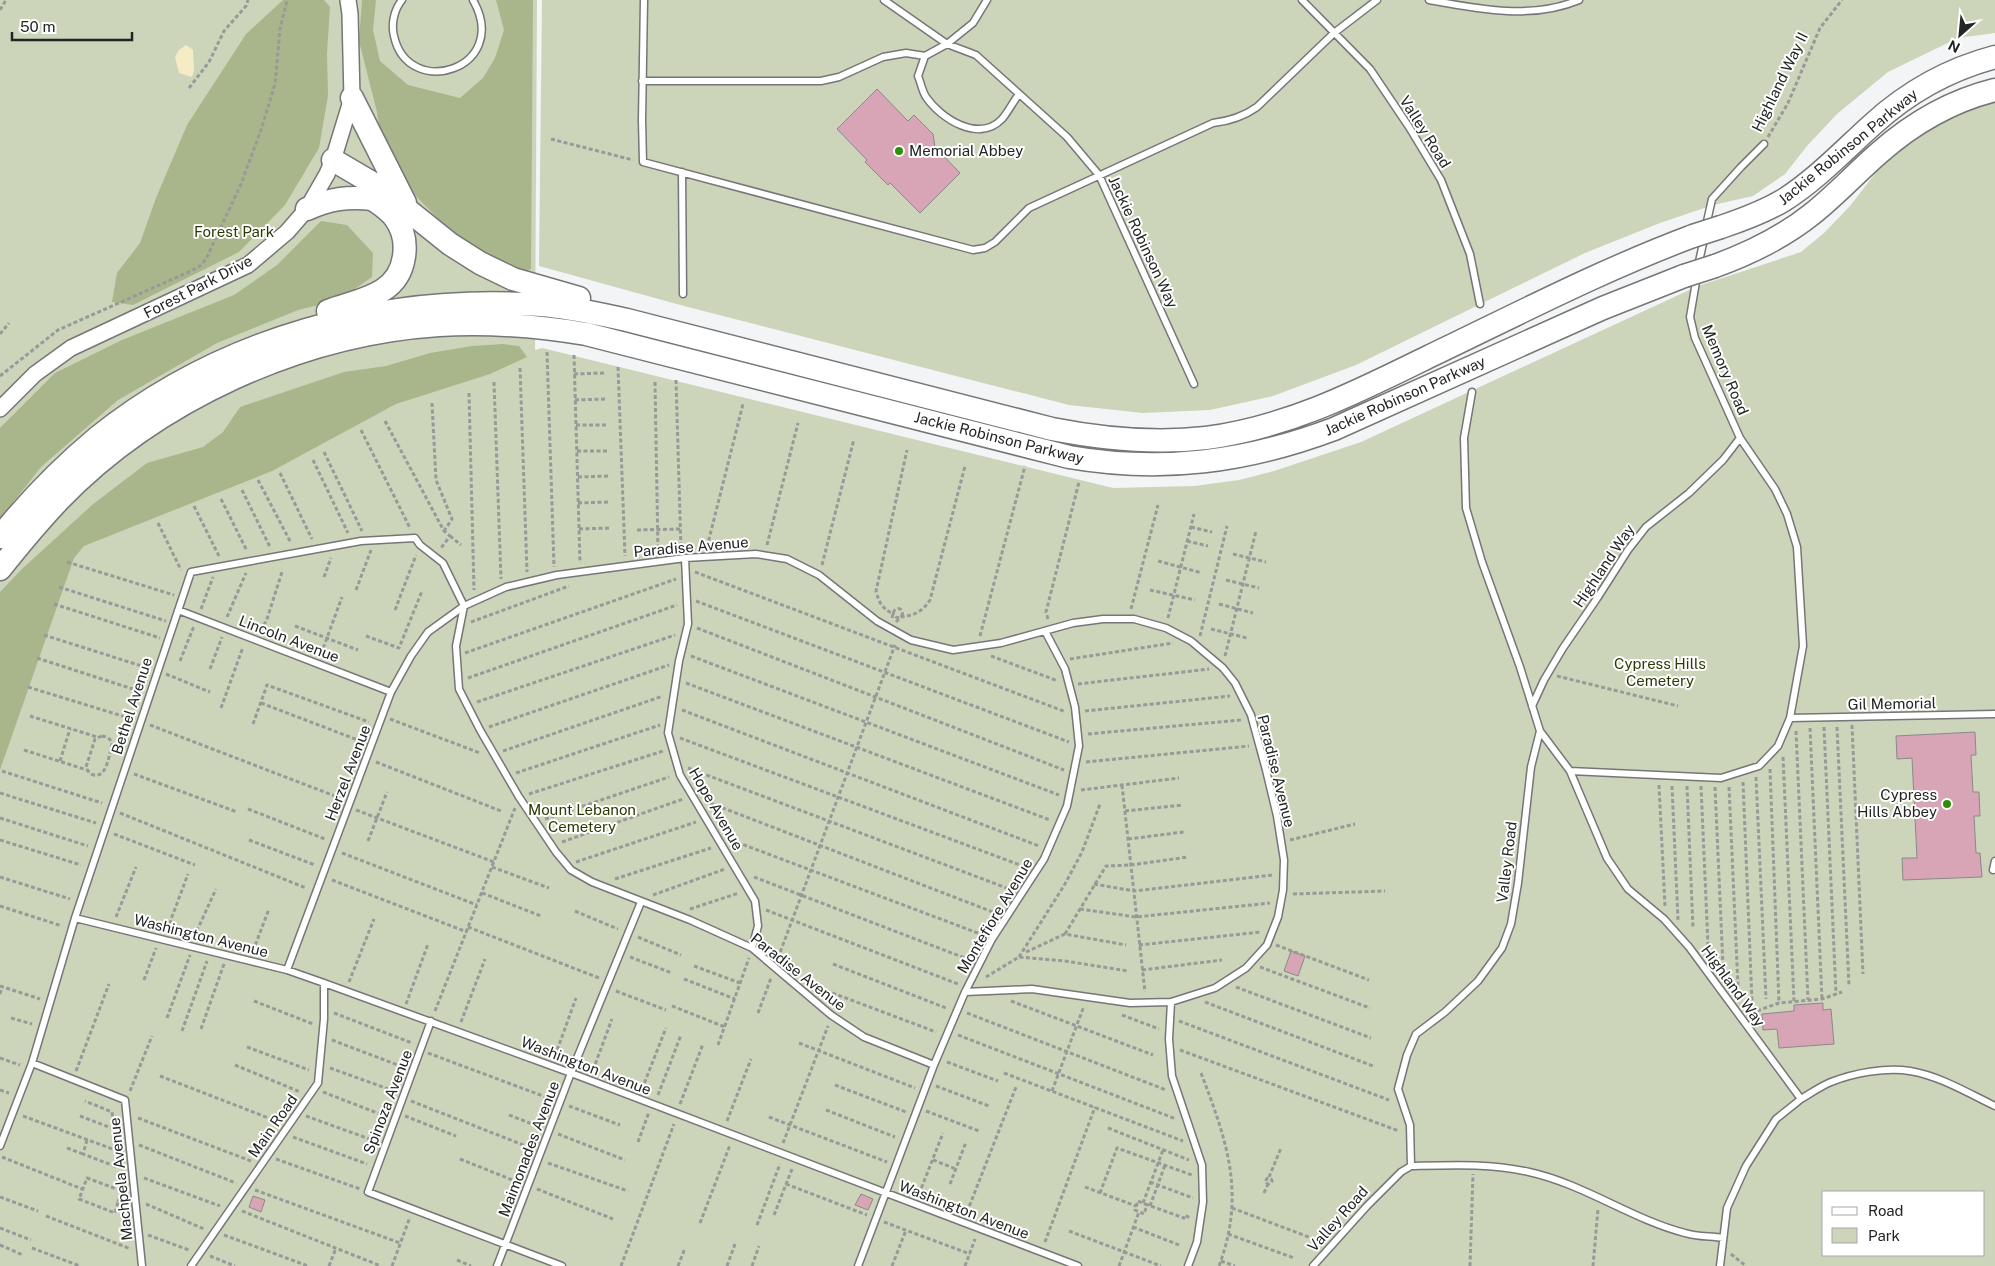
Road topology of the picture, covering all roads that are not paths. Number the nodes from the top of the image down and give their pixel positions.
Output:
1 (348, 0) edge
2 (402, 0) edge
3 (473, 0) edge
4 (644, 0) edge
5 (884, 0) edge
6 (987, 0) edge
7 (1302, 0) edge
8 (1377, 0) edge
9 (1429, 0) edge
10 (1579, 0) edge
11 (1334, 32) junction
12 (946, 44) junction
13 (925, 56) junction
14 (1995, 57) edge
15 (642, 81) junction
16 (1995, 90) edge
17 (1019, 94) junction
18 (352, 98) junction
19 (1764, 144) road end
20 (330, 167) junction
21 (682, 172) junction
22 (1099, 175) junction
23 (372, 199) junction
24 (306, 209) junction
25 (408, 209) junction
26 (1703, 251) junction
27 (683, 294) dead end
28 (1480, 304) dead end
29 (657, 328) junction
30 (282, 337) junction
31 (1194, 384) dead end
32 (1472, 392) dead end
33 (0, 409) edge
34 (1740, 438) junction
35 (0, 537) edge
36 (683, 558) junction
37 (0, 569) edge
38 (464, 606) junction
39 (178, 610) junction
40 (1048, 630) junction
41 (391, 692) junction
42 (1532, 706) junction
43 (1995, 714) edge
44 (1793, 718) junction
45 (1540, 731) junction
46 (1570, 772) junction
47 (1995, 861) edge
48 (1992, 870) dead end
49 (640, 901) junction
50 (75, 918) junction
51 (752, 948) junction
52 (287, 970) junction
53 (324, 983) junction
54 (966, 989) junction
55 (1171, 1002) junction
56 (431, 1021) junction
57 (31, 1065) junction
58 (934, 1065) junction
59 (571, 1073) junction
60 (1801, 1099) junction
61 (1995, 1106) edge
62 (0, 1146) edge
63 (1411, 1166) junction
64 (886, 1193) junction
65 (1723, 1238) junction
66 (505, 1244) junction
67 (142, 1266) edge
68 (191, 1266) edge
69 (497, 1266) edge
70 (562, 1266) edge
71 (858, 1266) edge
72 (1078, 1266) edge
73 (1188, 1266) edge
74 (1313, 1266) edge
75 (1720, 1266) edge

1 - 18 street, Forest Park Drive
2 - 3 lane
4 - 15 lane
5 - 12 lane, Jackie Robinson Way
6 - 12 lane
7 - 11 lane, Valley Road
8 - 11 lane
9 - 10 lane
11 - 22 lane
11 - 28 lane, Valley Road
12 - 13 lane
12 - 17 lane, Jackie Robinson Way
13 - 15 lane
13 - 17 lane
14 - 26 highway, Jackie Robinson Parkway, bridge
15 - 21 lane
16 - 26 highway, Jackie Robinson Parkway
17 - 22 lane, Jackie Robinson Way
18 - 20 street, Forest Park Drive
18 - 25 highway
19 - 26 lane, Highland Way II
20 - 23 highway
20 - 24 street, Forest Park Drive
20 - 25 highway
21 - 22 lane
21 - 27 lane
22 - 31 lane, Jackie Robinson Way
23 - 24 highway
23 - 30 highway
24 - 33 street, Forest Park Drive
25 - 29 highway
26 - 29 highway, Jackie Robinson Parkway
26 - 34 lane, Memory Road
26 - 37 highway, Jackie Robinson Parkway, bridge
29 - 30 highway, Jackie Robinson Parkway
30 - 35 highway, Jackie Robinson Parkway
32 - 42 lane
34 - 42 lane, Highland Way
34 - 44 lane, Memory Road
36 - 38 lane, Paradise Avenue
36 - 40 lane, Paradise Avenue
36 - 51 lane, Hope Avenue
38 - 39 lane, Bethel Avenue
38 - 41 lane, Herzel Avenue
38 - 49 lane, Paradise Avenue
39 - 41 lane, Lincoln Avenue
39 - 50 lane, Bethel Avenue
40 - 54 lane, Montefiore Avenue
40 - 55 lane, Paradise Avenue
41 - 52 lane, Herzel Avenue
42 - 45 lane
43 - 44 lane, Gil Memorial
44 - 46 lane, Memory Road
45 - 46 lane, Highland Way
45 - 63 lane, Valley Road
46 - 60 lane, Highland Way
47 - 48 lane
49 - 51 lane, Paradise Avenue
49 - 59 lane, Maimonades Avenue
50 - 52 lane, Washington Avenue
50 - 57 lane, Bethel Avenue
51 - 58 lane, Paradise Avenue
52 - 53 lane, Washington Avenue
53 - 56 lane, Washington Avenue
53 - 68 lane, Main Road
54 - 55 lane, Paradise Avenue
54 - 58 lane, Montefiore Avenue
55 - 73 lane
56 - 59 lane, Washington Avenue
56 - 66 lane, Spinoza Avenue
57 - 62 lane, Bethel Avenue
57 - 67 lane, Machpela Avenue
58 - 64 lane, Montefiore Avenue
59 - 64 lane, Washington Avenue
59 - 66 lane, Maimonades Avenue
60 - 61 lane
60 - 65 lane
63 - 65 lane
63 - 74 lane, Valley Road
64 - 71 lane, Montefiore Avenue
64 - 72 lane, Washington Avenue
65 - 75 lane
66 - 69 lane, Maimonades Avenue
66 - 70 lane

